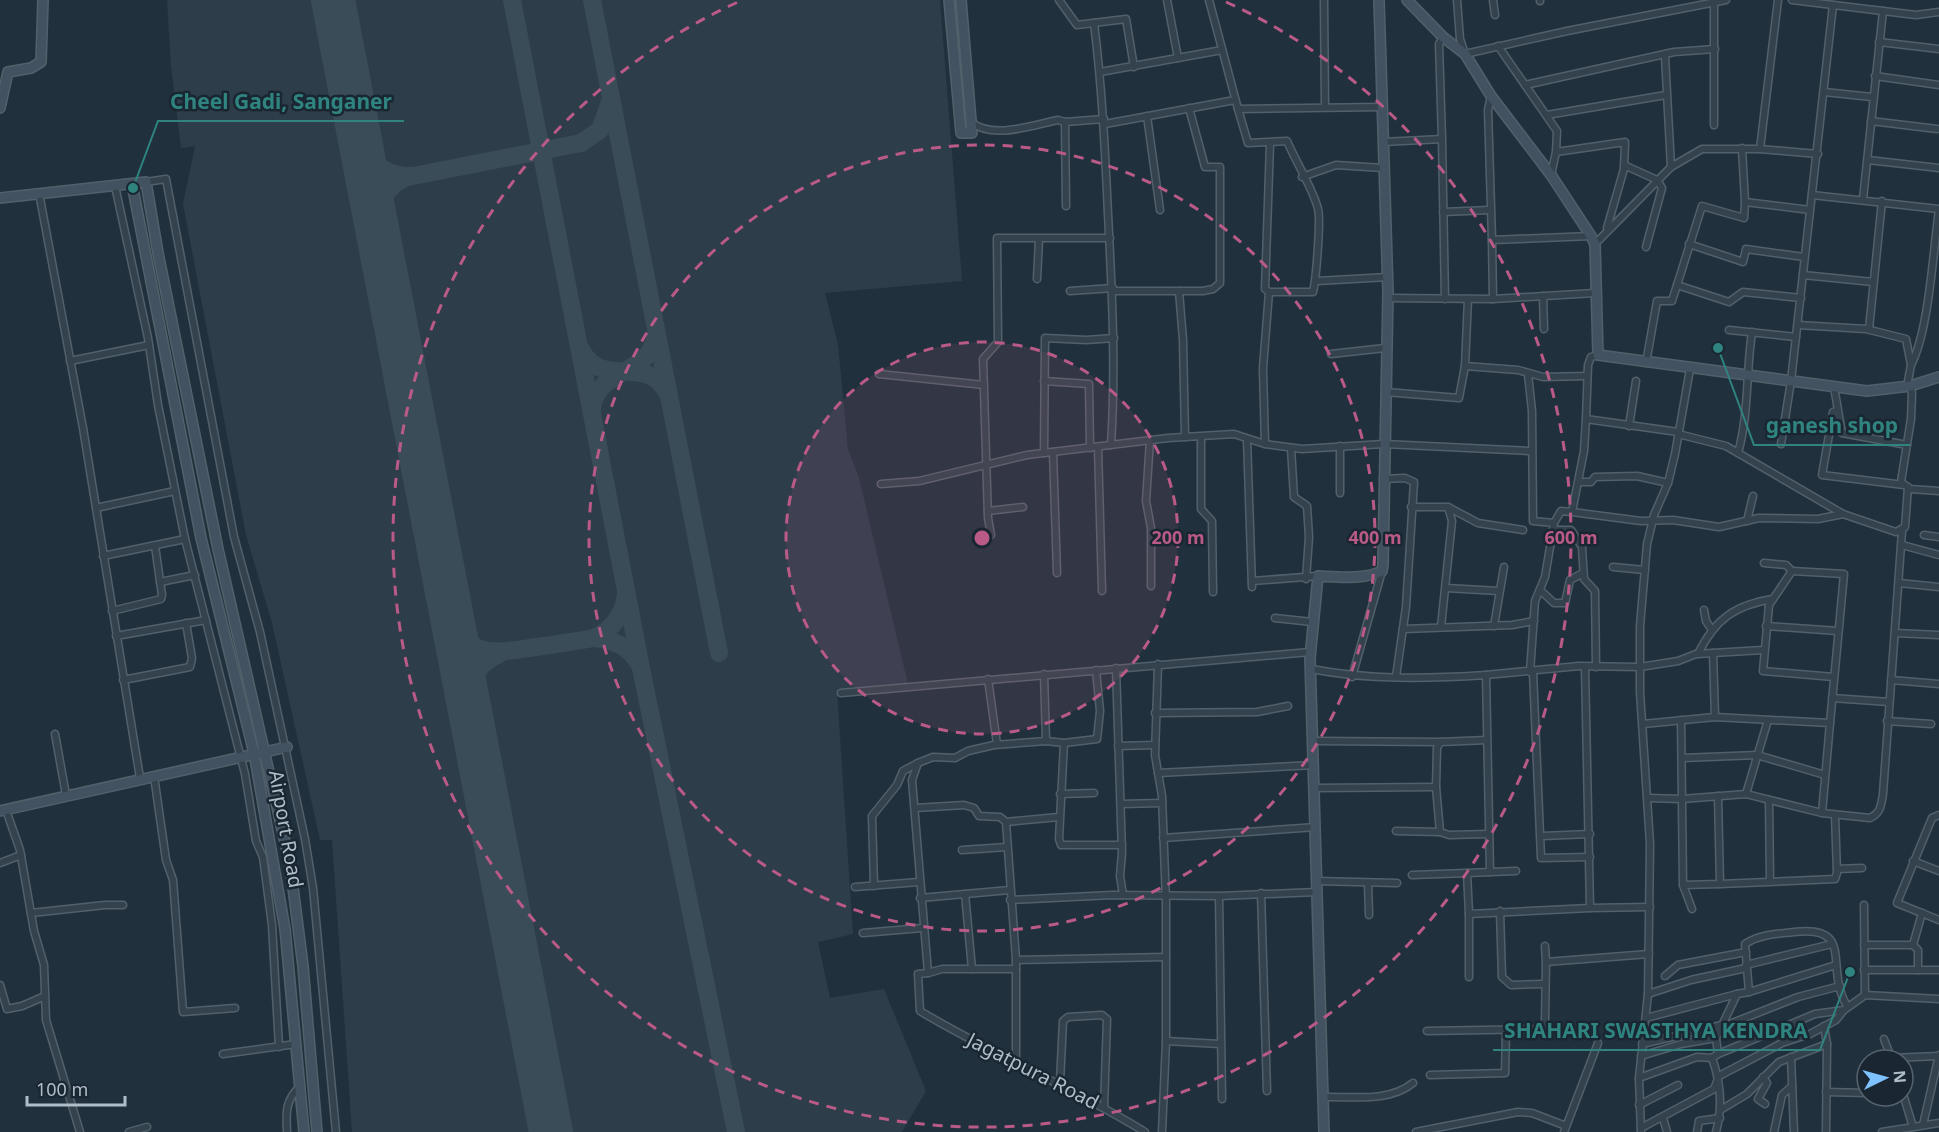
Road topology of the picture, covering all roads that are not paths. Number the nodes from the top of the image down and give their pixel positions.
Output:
1 (43, 0) edge
2 (949, 0) edge
3 (961, 0) edge
4 (1059, 0) edge
5 (1167, 0) edge
6 (1209, 0) edge
7 (1324, 0) edge
8 (1379, 0) edge
9 (1407, 0) edge
10 (1457, 0) edge
11 (1494, 0) edge
12 (1726, 0) edge
13 (1778, 0) edge
14 (1792, 0) edge
15 (1714, 1) edge
16 (1807, 1) edge
17 (1846, 3) edge
18 (1833, 5) junction
19 (1883, 11) junction
20 (1939, 12) edge
21 (1495, 15) dead end
22 (1094, 23) junction
23 (1443, 37) junction
24 (1879, 42) junction
25 (1498, 46) junction
26 (1715, 49) junction
27 (1939, 49) edge
28 (1222, 50) junction
29 (1466, 54) junction
30 (1665, 56) junction
31 (1178, 58) junction
32 (1134, 67) junction
33 (1100, 72) junction
34 (1875, 76) junction
35 (1526, 85) junction
36 (1939, 85) edge
37 (1824, 93) junction
38 (1666, 95) junction
39 (1491, 96) junction
40 (1872, 97) junction
41 (1235, 100) junction
42 (1324, 107) junction
43 (1382, 107) junction
44 (0, 108) edge
45 (1189, 108) junction
46 (1238, 109) junction
47 (1547, 115) junction
48 (1147, 116) junction
49 (1871, 121) junction
50 (971, 122) junction
51 (1065, 122) junction
52 (1105, 122) junction
53 (1714, 125) dead end
54 (1937, 129) dead end
55 (1442, 139) junction
56 (1383, 142) junction
57 (1270, 144) junction
58 (1742, 148) junction
59 (1760, 149) junction
60 (1556, 152) junction
61 (1818, 154) junction
62 (1868, 160) junction
63 (1624, 165) junction
64 (1671, 167) junction
65 (1383, 168) junction
66 (1939, 168) edge
67 (1551, 175) junction
68 (1302, 177) junction
69 (1657, 180) junction
70 (146, 182) junction
71 (132, 184) junction
72 (115, 186) junction
73 (39, 193) junction
74 (1812, 195) junction
75 (0, 198) edge
76 (1863, 199) junction
77 (1882, 201) junction
78 (1745, 202) junction
79 (1066, 206) dead end
80 (1939, 209) edge
81 (1160, 210) dead end
82 (1490, 210) junction
83 (1810, 210) junction
84 (1443, 212) junction
85 (1606, 231) junction
86 (1110, 238) junction
87 (1038, 239) junction
88 (1492, 240) junction
89 (1593, 240) junction
90 (1689, 244) junction
91 (1646, 247) dead end
92 (1804, 257) junction
93 (1803, 275) junction
94 (1388, 277) junction
95 (1037, 279) dead end
96 (1317, 281) junction
97 (1873, 282) junction
98 (1677, 285) junction
99 (1113, 289) junction
100 (1070, 291) dead end
101 (1179, 291) junction
102 (1269, 292) junction
103 (1595, 293) junction
104 (1543, 296) junction
105 (1388, 298) junction
106 (1801, 298) junction
107 (1445, 299) junction
108 (1468, 299) junction
109 (1493, 299) junction
110 (1798, 325) junction
111 (1544, 329) dead end
112 (1869, 329) junction
113 (1730, 330) dead end
114 (1752, 332) junction
115 (1796, 337) junction
116 (1114, 338) junction
117 (149, 345) junction
118 (1385, 348) junction
119 (1332, 354) dead end
120 (1598, 355) junction
121 (70, 361) junction
122 (1646, 363) junction
123 (1911, 365) junction
124 (1465, 366) junction
125 (1690, 369) junction
126 (879, 374) dead end
127 (1528, 374) junction
128 (1746, 375) junction
129 (1587, 376) junction
130 (1939, 377) edge
131 (1044, 381) junction
132 (1636, 381) dead end
133 (1791, 381) junction
134 (984, 385) junction
135 (1910, 386) junction
136 (1834, 387) junction
137 (1386, 393) junction
138 (1837, 411) junction
139 (1586, 419) junction
140 (1629, 426) junction
141 (1678, 433) junction
142 (1185, 437) junction
143 (1201, 437) junction
144 (1247, 439) junction
145 (1150, 440) junction
146 (1265, 444) junction
147 (1384, 444) junction
148 (1781, 444) dead end
149 (1111, 445) junction
150 (1907, 445) junction
151 (1340, 446) junction
152 (1098, 447) junction
153 (1089, 448) junction
154 (1292, 448) junction
155 (1531, 451) junction
156 (1053, 452) junction
157 (1044, 453) junction
158 (1738, 453) junction
159 (987, 464) junction
160 (1383, 479) junction
161 (1579, 482) junction
162 (1668, 483) junction
163 (881, 484) dead end
164 (1906, 486) junction
165 (175, 491) junction
166 (1939, 491) edge
167 (1340, 493) dead end
168 (1753, 496) dead end
169 (1023, 507) dead end
170 (1411, 507) junction
171 (1448, 507) junction
172 (96, 508) junction
173 (988, 511) junction
174 (1572, 512) junction
175 (1843, 514) junction
176 (1747, 521) junction
177 (1652, 522) junction
178 (1553, 526) junction
179 (1524, 530) dead end
180 (1902, 531) junction
181 (991, 535) dead end
182 (1924, 535) dead end
183 (1939, 537) edge
184 (185, 540) junction
185 (1902, 545) junction
186 (155, 546) junction
187 (1939, 555) edge
188 (103, 556) junction
189 (1764, 562) dead end
190 (1504, 567) dead end
191 (1613, 567) dead end
192 (1645, 570) junction
193 (1382, 571) junction
194 (1792, 571) junction
195 (1057, 573) dead end
196 (1584, 573) junction
197 (195, 575) junction
198 (1318, 576) junction
199 (1306, 579) junction
200 (160, 582) junction
201 (1899, 583) junction
202 (1151, 586) dead end
203 (1939, 587) edge
204 (1446, 588) junction
205 (1540, 590) junction
206 (1102, 591) dead end
207 (1499, 591) junction
208 (1213, 592) dead end
209 (1773, 599) junction
210 (1704, 610) dead end
211 (112, 611) junction
212 (1275, 618) dead end
213 (206, 620) junction
214 (1533, 621) junction
215 (1312, 622) junction
216 (186, 623) junction
217 (1494, 626) junction
218 (1766, 626) junction
219 (1441, 627) junction
220 (1403, 629) junction
221 (1712, 630) junction
222 (1838, 631) junction
223 (1895, 633) junction
224 (1939, 634) edge
225 (116, 636) junction
226 (1763, 650) junction
227 (1310, 652) junction
228 (1713, 653) junction
229 (1698, 654) junction
230 (1158, 664) junction
231 (1585, 666) junction
232 (1596, 667) junction
233 (1640, 667) junction
234 (1116, 668) junction
235 (1311, 669) junction
236 (1096, 670) junction
237 (1532, 672) junction
238 (1044, 674) junction
239 (1485, 675) junction
240 (1352, 677) junction
241 (1396, 677) junction
242 (1833, 677) junction
243 (988, 679) junction
244 (123, 680) junction
245 (1891, 680) junction
246 (1939, 684) edge
247 (841, 693) dead end
248 (1832, 698) junction
249 (1889, 702) junction
250 (1288, 706) dead end
251 (1155, 714) junction
252 (1715, 717) junction
253 (1681, 720) junction
254 (1768, 720) junction
255 (1887, 721) junction
256 (1830, 723) junction
257 (1643, 724) junction
258 (1931, 724) dead end
259 (55, 734) dead end
260 (1487, 740) junction
261 (1046, 741) junction
262 (1314, 741) junction
263 (1440, 742) junction
264 (1064, 743) junction
265 (997, 744) junction
266 (1155, 744) junction
267 (1118, 746) junction
268 (287, 747) junction
269 (266, 751) junction
270 (254, 753) junction
271 (1757, 755) junction
272 (239, 756) junction
273 (1683, 758) junction
274 (918, 763) junction
275 (1314, 765) junction
276 (1158, 773) junction
277 (154, 775) junction
278 (1825, 775) junction
279 (140, 778) junction
280 (1437, 787) junction
281 (1315, 788) junction
282 (1094, 793) dead end
283 (1060, 794) junction
284 (1746, 794) junction
285 (66, 795) junction
286 (1718, 796) junction
287 (1649, 798) junction
288 (1682, 799) junction
289 (1769, 800) junction
290 (1162, 803) junction
291 (1120, 804) junction
292 (915, 808) junction
293 (3, 810) edge
294 (1822, 813) junction
295 (1835, 814) junction
296 (1938, 816) edge
297 (1059, 817) junction
298 (1006, 822) junction
299 (1317, 826) junction
300 (1396, 831) dead end
301 (1440, 832) junction
302 (1489, 834) junction
303 (1590, 834) junction
304 (1542, 836) junction
305 (1163, 838) junction
306 (1122, 845) junction
307 (1007, 847) junction
308 (962, 850) dead end
309 (21, 855) junction
310 (1590, 857) junction
311 (1913, 861) junction
312 (0, 863) edge
313 (1862, 868) dead end
314 (1837, 869) junction
315 (1516, 871) dead end
316 (1939, 871) edge
317 (1490, 872) junction
318 (1467, 873) junction
319 (1412, 874) dead end
320 (1316, 881) junction
321 (1770, 881) junction
322 (919, 882) junction
323 (1368, 883) junction
324 (1397, 883) dead end
325 (1720, 884) junction
326 (1683, 885) junction
327 (874, 886) junction
328 (855, 887) dead end
329 (1010, 890) junction
330 (1317, 892) junction
331 (1261, 893) junction
332 (965, 894) junction
333 (1123, 895) junction
334 (1165, 895) junction
335 (1218, 896) junction
336 (920, 898) junction
337 (1010, 900) junction
338 (123, 905) dead end
339 (1864, 905) dead end
340 (1650, 907) junction
341 (1590, 908) junction
342 (1692, 909) dead end
343 (1500, 910) junction
344 (31, 913) junction
345 (1922, 913) junction
346 (1469, 914) junction
347 (1369, 915) dead end
348 (1939, 920) edge
349 (922, 928) junction
350 (863, 933) dead end
351 (1832, 944) junction
352 (1864, 945) junction
353 (1913, 945) junction
354 (1545, 946) dead end
355 (1746, 952) junction
356 (1649, 954) junction
357 (1166, 957) junction
358 (1016, 960) junction
359 (1546, 962) junction
360 (1836, 964) junction
361 (1746, 967) junction
362 (972, 969) junction
363 (1016, 969) junction
364 (1864, 970) junction
365 (1918, 970) junction
366 (1939, 970) edge
367 (928, 973) junction
368 (1665, 976) dead end
369 (1469, 977) dead end
370 (1544, 984) junction
371 (0, 985) edge
372 (1840, 986) junction
373 (1648, 991) junction
374 (1749, 992) junction
375 (1737, 994) junction
376 (1865, 995) junction
377 (45, 996) junction
378 (1939, 999) edge
379 (235, 1008) dead end
380 (1846, 1009) junction
381 (1646, 1018) junction
382 (1722, 1026) junction
383 (1824, 1026) junction
384 (1427, 1030) dead end
385 (1506, 1031) junction
386 (1716, 1038) junction
387 (1884, 1039) dead end
388 (1166, 1041) junction
389 (1598, 1043) dead end
390 (296, 1044) junction
391 (1220, 1044) junction
392 (1642, 1044) junction
393 (1827, 1044) junction
394 (279, 1047) junction
395 (1888, 1048) edge
396 (223, 1054) dead end
397 (1641, 1056) junction
398 (1715, 1056) junction
399 (1939, 1056) edge
400 (1791, 1057) junction
401 (1915, 1058) edge
402 (1016, 1061) junction
403 (1430, 1075) dead end
404 (1719, 1076) junction
405 (1763, 1077) junction
406 (1639, 1078) junction
407 (1060, 1082) junction
408 (1413, 1083) dead end
409 (1678, 1085) dead end
410 (301, 1086) junction
411 (1792, 1086) junction
412 (1267, 1091) dead end
413 (1826, 1092) junction
414 (1855, 1093) edge
415 (1322, 1097) junction
416 (1222, 1099) dead end
417 (1765, 1104) dead end
418 (1639, 1106) junction
419 (1104, 1107) junction
420 (1907, 1108) edge
421 (1722, 1109) junction
422 (1664, 1118) junction
423 (1720, 1118) junction
424 (1939, 1123) edge
425 (1923, 1125) junction
426 (147, 1127) dead end
427 (1913, 1128) junction
428 (1565, 1129) edge
429 (1641, 1130) edge
430 (80, 1132) edge
431 (129, 1132) edge
432 (287, 1132) edge
433 (304, 1132) edge
434 (317, 1132) edge
435 (336, 1132) edge
436 (1145, 1132) edge
437 (1162, 1132) edge
438 (1324, 1132) edge
439 (1416, 1132) edge
440 (1667, 1132) edge
441 (1697, 1132) edge
442 (1716, 1132) edge
443 (1774, 1132) edge
444 (1794, 1132) edge
445 (1826, 1132) edge
446 (1882, 1132) edge

1 - 44 street
2 - 50 street
3 - 50 street
4 - 22 street
5 - 31 street
6 - 28 street
7 - 42 street
8 - 43 street
9 - 23 street
10 - 29 street
11 - 21 street
12 - 15 street
13 - 59 street
14 - 16 street
15 - 25 street
15 - 26 street
16 - 18 street
17 - 18 street
17 - 19 street
18 - 37 street
19 - 20 street
19 - 24 street
22 - 32 street
22 - 33 street
23 - 29 street
23 - 55 street
24 - 27 street
24 - 34 street
25 - 29 street
25 - 35 street
26 - 30 street
26 - 53 street
28 - 31 street
28 - 41 street
29 - 39 street
30 - 35 street
30 - 38 street
31 - 32 street
32 - 33 street
33 - 52 street
34 - 36 street
34 - 40 street
35 - 47 street
37 - 40 street
37 - 61 street
38 - 47 street
38 - 64 street
39 - 67 street
39 - 82 street
40 - 49 street
41 - 45 street
41 - 46 street
42 - 43 street
42 - 46 street
43 - 56 street
45 - 48 street
45 - 101 street
46 - 57 street
47 - 60 street
48 - 52 street
48 - 81 street
49 - 54 street
49 - 62 street
50 - 51 street
51 - 52 street
51 - 79 street
52 - 86 street
55 - 56 street
55 - 84 street
56 - 65 street
57 - 68 street
57 - 102 street
58 - 59 street
58 - 64 street
58 - 78 street
59 - 61 street
60 - 63 street
60 - 67 street
61 - 74 street
62 - 66 street
62 - 76 street
63 - 69 street
63 - 85 street
64 - 69 street
65 - 68 street
65 - 94 street
67 - 89 street
68 - 96 street
69 - 85 street
69 - 91 street
70 - 71 street
70 - 268 street
70 - 269 street, Airport Road
71 - 72 street
71 - 270 street, Airport Road
72 - 73 street
72 - 117 street
73 - 75 street
73 - 121 street
74 - 76 street
74 - 83 street
76 - 77 street
77 - 80 street
77 - 97 street
78 - 83 street
78 - 90 street
80 - 123 street
82 - 84 street
82 - 88 street
83 - 92 street
84 - 107 street
85 - 89 street
86 - 87 street
86 - 99 street
87 - 95 street
87 - 134 street
88 - 89 street
88 - 109 street
89 - 103 street
90 - 92 street
90 - 98 street
92 - 93 street
93 - 97 street
93 - 106 street
94 - 96 street
94 - 105 street
96 - 102 street
97 - 112 street
98 - 106 street
98 - 122 street
99 - 100 street
99 - 101 street
99 - 116 street
101 - 142 street
102 - 146 street
103 - 104 street
103 - 120 street
104 - 109 street
104 - 111 street
105 - 107 street
105 - 118 street
106 - 110 street
107 - 108 street
108 - 109 street
108 - 124 street
110 - 112 street
110 - 115 street
112 - 123 street
113 - 114 street
114 - 115 street
114 - 128 street
115 - 133 street
116 - 131 street
116 - 149 street
117 - 121 street
117 - 165 street
118 - 119 street
118 - 137 street
120 - 122 street
120 - 129 street
121 - 172 street
122 - 125 street
123 - 135 street
124 - 127 street
124 - 137 street
125 - 128 street
125 - 141 street
126 - 134 street
127 - 129 street
127 - 155 street
128 - 133 street
128 - 158 street
129 - 139 street
130 - 135 street
131 - 153 street
131 - 157 street
132 - 140 street
133 - 136 street
133 - 148 street
134 - 159 street
135 - 136 street
135 - 150 street
136 - 138 street
137 - 147 street
138 - 150 street
138 - 164 street
139 - 140 street
139 - 161 street
140 - 141 street
141 - 158 street
141 - 162 street
142 - 143 street
142 - 145 street
143 - 144 street
143 - 208 street
144 - 146 street
144 - 199 street
145 - 149 street
145 - 202 street
146 - 154 street
147 - 151 street
147 - 155 street
147 - 160 street
149 - 152 street
150 - 164 street
151 - 154 street
151 - 167 street
152 - 153 street
152 - 206 street
153 - 156 street
154 - 199 street
155 - 178 street
156 - 157 street
156 - 195 street
157 - 159 street
158 - 175 street
159 - 163 street
159 - 173 street
160 - 170 street
160 - 193 street
161 - 162 street
161 - 174 street
162 - 177 street
164 - 166 street
164 - 180 street
165 - 172 street
165 - 184 street
168 - 176 street
169 - 173 street
170 - 171 street
170 - 220 street
171 - 179 street
171 - 204 street
172 - 188 street
173 - 181 street
174 - 177 street
174 - 178 street
175 - 176 street
175 - 180 street
176 - 177 street
177 - 192 street
178 - 196 street
178 - 205 street
180 - 185 street
182 - 183 street
184 - 186 street
184 - 197 street
185 - 187 street
185 - 201 street
186 - 188 street
186 - 200 street
188 - 211 street
189 - 194 street
190 - 207 street
191 - 192 street
192 - 233 street
193 - 198 street
193 - 240 street
194 - 209 street
194 - 222 street
196 - 205 street
196 - 232 street
197 - 200 street
197 - 213 street
198 - 199 street
198 - 215 street
200 - 211 street
201 - 203 street
201 - 223 street
204 - 207 street
204 - 219 street
205 - 214 street
207 - 217 street
209 - 218 street
209 - 221 street
210 - 221 street
211 - 225 street
212 - 215 street
213 - 216 street
213 - 272 street
214 - 217 street
214 - 237 street
215 - 227 street
216 - 225 street
216 - 244 street
217 - 219 street
218 - 222 street
218 - 226 street
219 - 220 street
220 - 241 street
221 - 229 street
222 - 242 street
223 - 224 street
223 - 245 street
225 - 244 street
226 - 228 street
226 - 242 street
227 - 230 street
227 - 235 street
228 - 229 street
228 - 252 street
229 - 233 street
230 - 234 street
230 - 251 street
231 - 232 street
231 - 237 street
231 - 303 street
232 - 233 street
233 - 257 street
234 - 236 street
234 - 267 street
235 - 240 street
235 - 262 street
236 - 238 street
236 - 264 street
237 - 239 street
237 - 304 street
238 - 243 street
238 - 261 street
239 - 241 street
239 - 260 street
240 - 241 street
242 - 248 street
243 - 247 street
243 - 265 street
244 - 279 street
245 - 246 street
245 - 249 street
248 - 249 street
248 - 256 street
249 - 255 street
250 - 251 street
251 - 266 street
252 - 253 street
252 - 254 street
253 - 257 street
253 - 273 street
254 - 256 street
254 - 271 street
255 - 258 street
255 - 295 street
256 - 278 street
257 - 287 street
259 - 285 street
260 - 263 street
260 - 302 street
261 - 264 street
261 - 265 street
262 - 263 street
262 - 275 street
263 - 280 street
264 - 283 street
265 - 274 street
266 - 267 street
266 - 276 street
267 - 291 street
268 - 269 street
268 - 435 street
269 - 270 street
269 - 434 street, Airport Road
270 - 272 street
270 - 390 street, Airport Road
271 - 273 street
271 - 278 street
271 - 284 street
272 - 277 street
272 - 394 street
273 - 288 street
274 - 292 street
274 - 327 street
275 - 276 street
275 - 281 street
276 - 290 street
277 - 279 street
277 - 379 street
278 - 294 street
279 - 285 street
280 - 281 street
280 - 301 street
281 - 299 street
282 - 283 street
283 - 297 street
284 - 286 street
284 - 289 street
285 - 293 street
286 - 288 street
286 - 325 street
287 - 288 street
287 - 340 street
288 - 326 street
289 - 294 street
289 - 321 street
290 - 291 street
290 - 305 street
291 - 306 street
292 - 298 street
292 - 322 street
293 - 309 street
294 - 295 street
295 - 314 street
296 - 311 street
297 - 298 street
297 - 306 street
298 - 307 street
299 - 305 street
299 - 320 street
300 - 301 street
301 - 302 street
302 - 317 street
303 - 304 street
303 - 310 street
304 - 310 street
305 - 334 street
306 - 333 street
307 - 308 street
307 - 329 street
309 - 312 street
309 - 344 street
310 - 341 street
311 - 316 street
311 - 345 street
313 - 314 street
314 - 321 street
315 - 317 street
317 - 318 street
318 - 319 street
318 - 346 street
320 - 323 street
320 - 330 street
321 - 325 street
322 - 327 street
322 - 336 street
323 - 324 street
323 - 347 street
325 - 326 street
326 - 342 street
327 - 328 street
329 - 332 street
329 - 337 street
330 - 331 street
330 - 415 street
331 - 335 street
331 - 412 street
332 - 336 street
332 - 362 street
333 - 334 street
333 - 337 street
334 - 335 street
334 - 357 street
335 - 391 street
336 - 349 street
337 - 358 street
338 - 344 street
339 - 352 street
340 - 341 street
340 - 356 street
341 - 343 street
343 - 346 street
343 - 370 street
344 - 377 street
345 - 348 street
345 - 353 street
346 - 369 street
349 - 350 street
349 - 367 street
351 - 355 street
351 - 360 street
351 - 361 street
352 - 353 street
352 - 364 street
353 - 365 street
354 - 359 street
355 - 361 street
355 - 368 street
356 - 359 street
356 - 373 street
357 - 358 street
357 - 388 street
358 - 363 street
359 - 370 street
360 - 372 street
360 - 374 street
361 - 373 street
361 - 374 street
362 - 363 street
362 - 367 street
363 - 402 street
364 - 365 street
364 - 376 street
365 - 366 street
367 - 402 street, Jagatpura Road
370 - 385 street
371 - 377 street
372 - 380 street
372 - 382 street
373 - 381 street
374 - 375 street
375 - 381 street
375 - 382 street
376 - 378 street
376 - 380 street
377 - 430 street
380 - 383 street
380 - 398 street
381 - 392 street
382 - 386 street
382 - 392 street
383 - 393 street
383 - 404 street
384 - 385 street
385 - 403 street
386 - 397 street
386 - 398 street
387 - 395 street
388 - 391 street
388 - 437 street
389 - 428 street
390 - 394 street
390 - 410 street, Airport Road
391 - 416 street
392 - 397 street
393 - 400 street
393 - 413 street
394 - 396 street
397 - 406 street
398 - 404 street
398 - 406 street
399 - 401 street
399 - 425 street
400 - 405 street
400 - 411 street
402 - 407 street, Jagatpura Road
404 - 421 street
404 - 422 street
405 - 417 street
405 - 421 street
406 - 418 street
407 - 419 street, Jagatpura Road
407 - 419 street
408 - 415 street
409 - 418 street
410 - 432 street
410 - 433 street, Airport Road
411 - 443 street
411 - 444 street
413 - 414 street
413 - 445 street
415 - 438 street
418 - 429 street
419 - 436 street, Jagatpura Road
420 - 427 street
421 - 423 street
422 - 429 street
422 - 440 street
423 - 441 street
423 - 442 street
424 - 425 street
425 - 427 street
426 - 431 street
427 - 446 street
428 - 439 street

